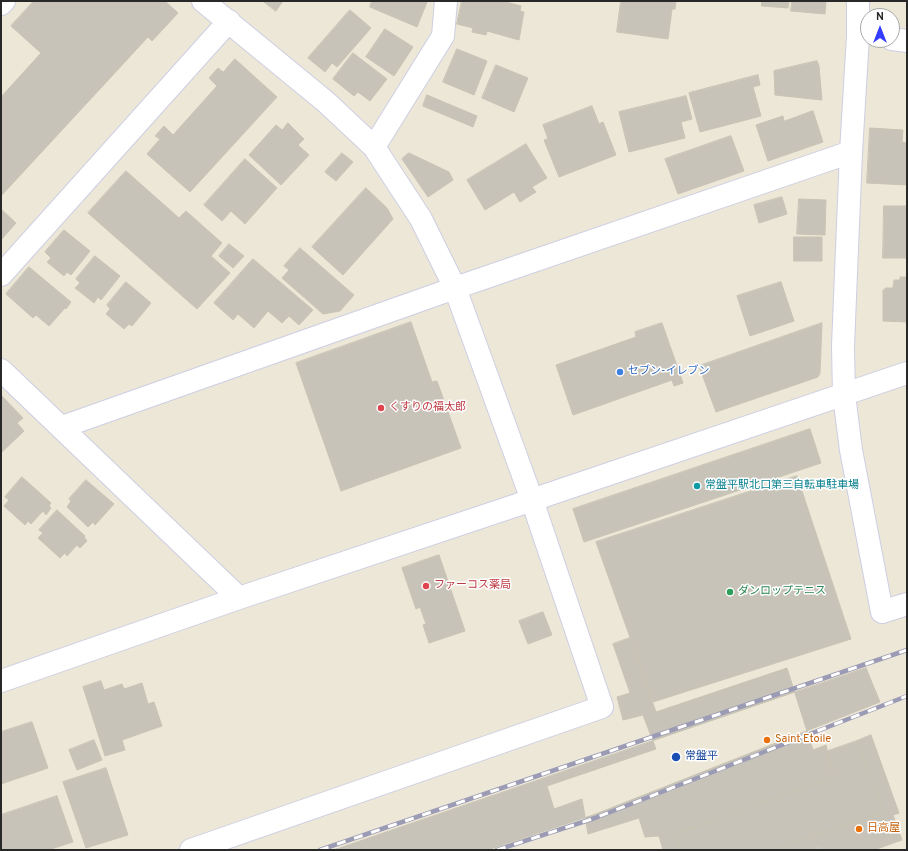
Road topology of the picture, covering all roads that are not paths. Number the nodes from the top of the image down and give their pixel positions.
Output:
1 (4, 1) edge
2 (203, 1) edge
3 (446, 1) edge
4 (858, 1) edge
5 (1, 4) edge
6 (860, 15) edge
7 (229, 22) junction
8 (862, 48) edge
9 (374, 147) junction
10 (851, 152) junction
11 (1, 275) edge
12 (455, 288) junction
13 (1, 370) edge
14 (907, 373) edge
15 (844, 395) junction
16 (62, 427) junction
17 (532, 500) junction
18 (239, 598) junction
19 (907, 604) edge
20 (1, 681) edge
21 (192, 850) edge

1 - 5 street
2 - 7 street
3 - 9 street
4 - 6 street
7 - 9 street
7 - 11 street
8 - 10 street
9 - 12 street
10 - 12 street
10 - 15 street
12 - 16 street
12 - 17 street
13 - 16 street
14 - 15 street
15 - 17 street
15 - 19 street
16 - 18 street
17 - 18 street
17 - 21 street
18 - 20 street

